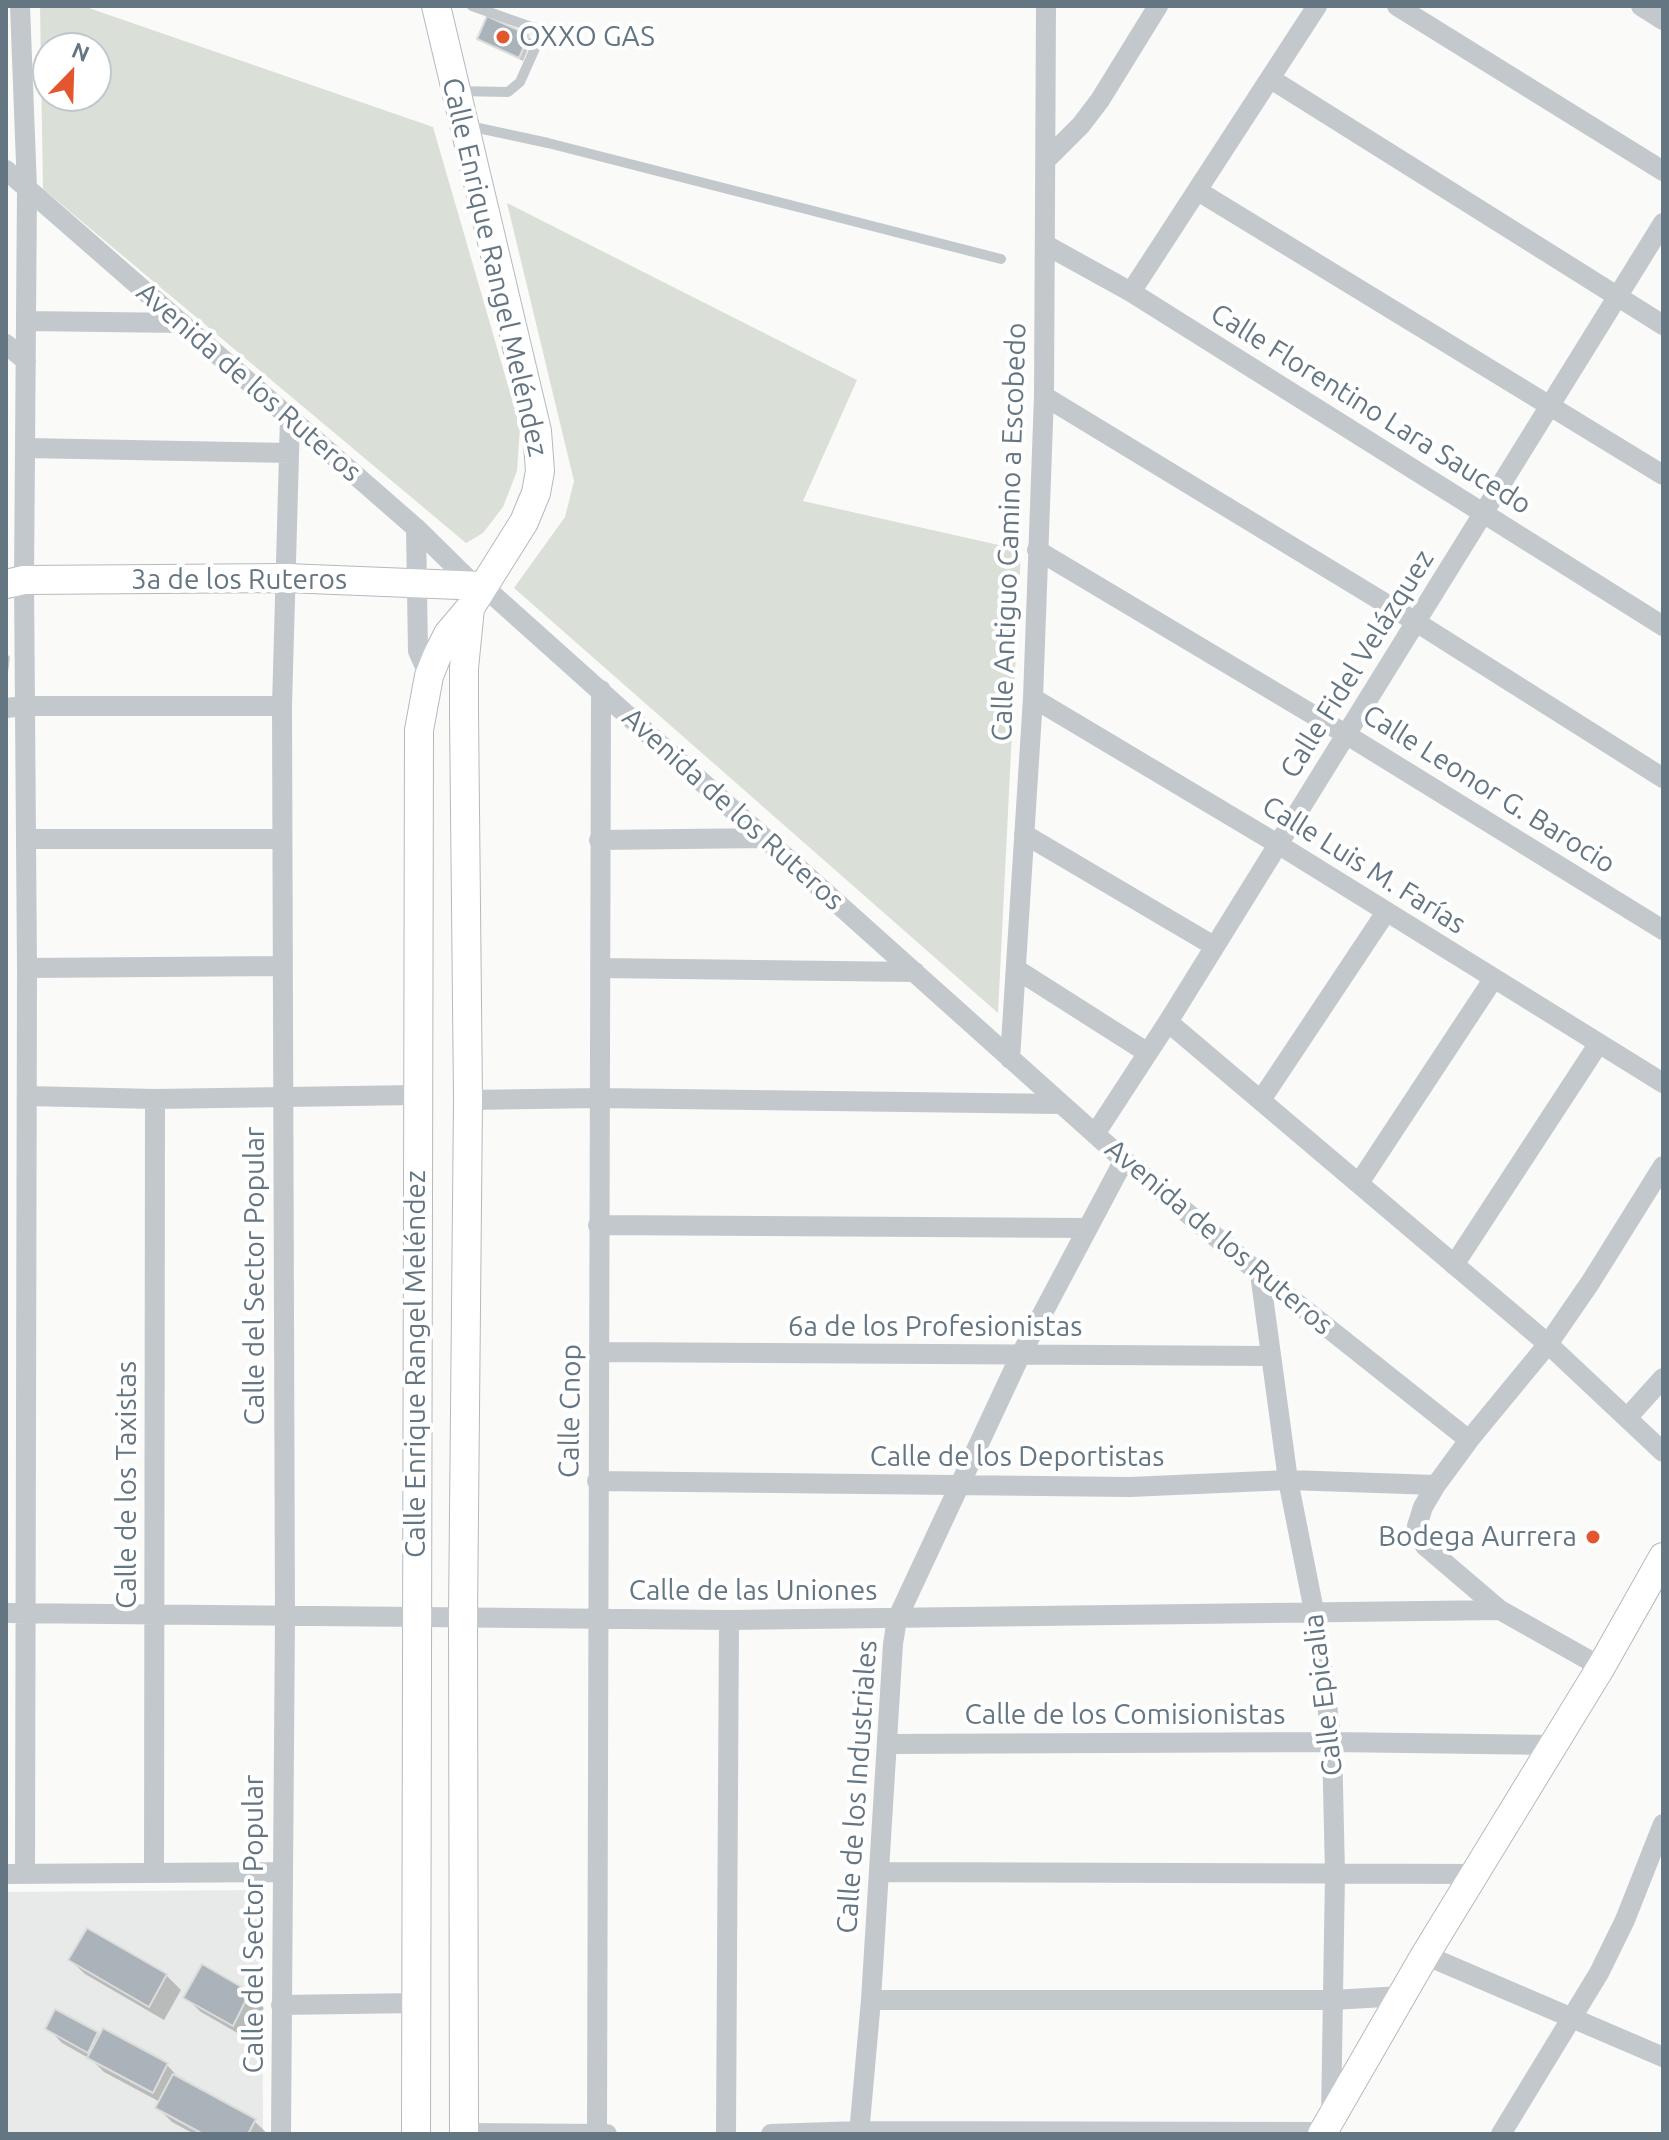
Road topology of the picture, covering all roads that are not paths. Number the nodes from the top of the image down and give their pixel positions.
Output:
1 (20, 6) edge
2 (436, 6) edge
3 (472, 6) edge
4 (1046, 6) edge
5 (1158, 6) edge
6 (1317, 6) edge
7 (1397, 6) edge
8 (1641, 6) edge
9 (1663, 20) edge
10 (1271, 79) junction
11 (455, 91) junction
12 (463, 125) junction
13 (1046, 160) junction
14 (6, 170) edge
15 (1663, 171) edge
16 (27, 189) junction
17 (1198, 191) junction
18 (1663, 223) edge
19 (1046, 245) junction
20 (1001, 259) dead end
21 (1131, 292) junction
22 (1617, 296) junction
23 (26, 321) junction
24 (182, 323) junction
25 (1663, 325) edge
26 (6, 344) edge
27 (26, 361) junction
28 (1044, 396) junction
29 (1550, 405) junction
30 (290, 418) junction
31 (26, 448) junction
32 (289, 453) junction
33 (1663, 475) edge
34 (1486, 513) junction
35 (416, 528) junction
36 (1037, 550) junction
37 (286, 578) junction
38 (15, 582) edge
39 (416, 582) junction
40 (475, 593) junction
41 (1416, 622) junction
42 (1663, 626) edge
43 (429, 676) junction
44 (601, 690) junction
45 (1033, 698) junction
46 (282, 706) junction
47 (15, 707) edge
48 (422, 710) junction
49 (464, 713) junction
50 (1347, 735) junction
51 (1663, 778) edge
52 (1024, 834) junction
53 (765, 838) junction
54 (26, 839) junction
55 (281, 839) junction
56 (599, 840) junction
57 (1276, 843) junction
58 (1386, 912) junction
59 (1663, 930) edge
60 (1214, 946) junction
61 (281, 966) junction
62 (27, 968) junction
63 (600, 968) junction
64 (1016, 969) junction
65 (915, 972) junction
66 (1494, 978) junction
67 (1168, 1022) junction
68 (1599, 1043) junction
69 (1148, 1053) junction
70 (1010, 1059) junction
71 (1663, 1083) edge
72 (416, 1095) junction
73 (27, 1096) junction
74 (283, 1097) junction
75 (599, 1098) junction
76 (155, 1099) junction
77 (468, 1100) junction
78 (1261, 1100) junction
79 (1060, 1104) junction
80 (1095, 1134) junction
81 (1124, 1160) junction
82 (1663, 1166) edge
83 (1359, 1183) junction
84 (598, 1225) junction
85 (16, 1228) edge
86 (1087, 1228) junction
87 (1454, 1265) junction
88 (1260, 1274) junction
89 (1548, 1344) junction
90 (599, 1352) junction
91 (16, 1353) edge
92 (1020, 1356) junction
93 (1270, 1356) junction
94 (1663, 1378) edge
95 (1627, 1418) junction
96 (1469, 1440) junction
97 (1663, 1452) edge
98 (1288, 1480) junction
99 (597, 1481) junction
100 (16, 1482) edge
101 (959, 1485) junction
102 (1436, 1485) junction
103 (1657, 1568) edge
104 (1500, 1610) junction
105 (1314, 1611) junction
106 (15, 1613) edge
107 (156, 1615) junction
108 (285, 1617) junction
109 (463, 1617) junction
110 (416, 1618) junction
111 (597, 1619) junction
112 (897, 1619) junction
113 (729, 1620) junction
114 (1601, 1667) junction
115 (15, 1742) edge
116 (1332, 1742) junction
117 (888, 1744) junction
118 (1554, 1745) junction
119 (1661, 1834) edge
120 (154, 1872) junction
121 (282, 1872) junction
122 (879, 1872) junction
123 (15, 1874) edge
124 (1335, 1874) junction
125 (1475, 1874) junction
126 (1425, 1955) junction
127 (1401, 1996) junction
128 (871, 2000) junction
129 (1333, 2000) junction
130 (417, 2003) junction
131 (281, 2005) junction
132 (1572, 2019) junction
133 (1663, 2057) edge
134 (1325, 2129) edge
135 (859, 2132) edge
136 (464, 2133) edge
137 (281, 2134) edge
138 (416, 2134) edge
139 (597, 2134) edge
140 (607, 2134) edge
141 (726, 2134) edge
142 (771, 2134) edge
143 (1501, 2134) edge

1 - 16 street
2 - 11 street, Calle Enrique Rangel Meléndez
3 - 11 lane
4 - 13 street, Calle Antiguo Camino a Escobedo
5 - 13 street
6 - 10 street
7 - 15 street
8 - 9 street
10 - 17 street
10 - 22 street
11 - 12 street, Calle Enrique Rangel Meléndez
12 - 20 lane
12 - 40 street, Calle Enrique Rangel Meléndez
13 - 19 street, Calle Antiguo Camino a Escobedo
14 - 16 street, Avenida de los Ruteros
16 - 23 street
16 - 24 street, Avenida de los Ruteros
17 - 21 street
17 - 29 street
18 - 22 street, Calle Fidel Velázquez
19 - 21 street, Calle Florentino Lara Saucedo
19 - 28 street, Calle Antiguo Camino a Escobedo
21 - 34 street, Calle Florentino Lara Saucedo
22 - 25 street
22 - 29 street, Calle Fidel Velázquez
23 - 24 street
23 - 27 street
24 - 30 street, Avenida de los Ruteros
26 - 27 street
27 - 31 street
28 - 36 street, Calle Antiguo Camino a Escobedo
28 - 41 street
29 - 33 street
29 - 34 street, Calle Fidel Velázquez
30 - 32 street, Calle del Sector Popular
30 - 35 street, Avenida de los Ruteros
31 - 32 street
31 - 38 street
32 - 37 street, Calle del Sector Popular
34 - 41 street, Calle Fidel Velázquez
34 - 42 street, Calle Florentino Lara Saucedo
35 - 39 street
35 - 40 street, Avenida de los Ruteros
36 - 45 street, Calle Antiguo Camino a Escobedo
36 - 50 street, Calle Leonor G. Barocio
37 - 38 street, 3a de los Ruteros
37 - 39 street, 3a de los Ruteros
37 - 46 street, Calle del Sector Popular
38 - 47 street
39 - 40 street, 3a de los Ruteros
39 - 43 street
40 - 43 street, Calle Enrique Rangel Meléndez
40 - 44 street, Avenida de los Ruteros
40 - 49 street, Calle Enrique Rangel Meléndez
41 - 50 street, Calle Fidel Velázquez
41 - 51 street
43 - 48 street, Calle Enrique Rangel Meléndez
44 - 53 street, Avenida de los Ruteros
44 - 56 street, Calle Cnop
45 - 52 street, Calle Antiguo Camino a Escobedo
45 - 57 street, Calle Luis M. Farías
46 - 47 street
46 - 55 street, Calle del Sector Popular
47 - 54 street
48 - 49 street
48 - 72 street, Calle Enrique Rangel Meléndez
49 - 77 street, Calle Enrique Rangel Meléndez
50 - 57 street, Calle Fidel Velázquez
50 - 59 street, Calle Leonor G. Barocio
52 - 60 street
52 - 64 street, Calle Antiguo Camino a Escobedo
53 - 56 street
53 - 65 street, Avenida de los Ruteros
54 - 55 street
54 - 62 street
55 - 61 street, Calle del Sector Popular
56 - 63 street, Calle Cnop
57 - 58 street, Calle Luis M. Farías
57 - 60 street, Calle Fidel Velázquez
58 - 66 street, Calle Luis M. Farías
58 - 78 street
60 - 67 street, Calle Fidel Velázquez
61 - 62 street
61 - 74 street, Calle del Sector Popular
62 - 73 street
63 - 65 street
63 - 75 street, Calle Cnop
64 - 69 street
64 - 70 street, Calle Antiguo Camino a Escobedo
65 - 70 street, Avenida de los Ruteros
66 - 68 street, Calle Luis M. Farías
66 - 83 street
67 - 69 street, Calle Fidel Velázquez
67 - 78 street
68 - 71 street, Calle Luis M. Farías
68 - 87 street
69 - 80 street, Calle Fidel Velázquez
70 - 79 street, Avenida de los Ruteros
72 - 74 street
72 - 110 street, Calle Enrique Rangel Meléndez
73 - 76 street
73 - 85 street
74 - 76 street
74 - 108 street, Calle del Sector Popular
75 - 77 street
75 - 79 street
75 - 84 street, Calle Cnop
76 - 107 street, Calle de los Taxistas
77 - 109 street, Calle Enrique Rangel Meléndez
78 - 83 street
79 - 80 street, Avenida de los Ruteros
80 - 81 street, Avenida de los Ruteros
81 - 86 street, Calle de los Industriales
81 - 88 street, Avenida de los Ruteros
82 - 89 street
83 - 87 street
84 - 86 street
84 - 90 street, Calle Cnop
85 - 91 street
86 - 92 street, Calle de los Industriales
87 - 89 street
88 - 93 street, Calle Epicalia
88 - 96 street, Avenida de los Ruteros
89 - 95 street
89 - 96 street
90 - 92 street, 6a de los Profesionistas
90 - 99 street, Calle Cnop
91 - 100 street
92 - 93 street, 6a de los Profesionistas
92 - 101 street, Calle de los Industriales
93 - 98 street, Calle Epicalia
94 - 95 street
95 - 97 street
96 - 102 street
98 - 101 street, Calle de los Deportistas
98 - 102 street, Calle de los Deportistas
98 - 105 street, Calle Epicalia
99 - 101 street, Calle de los Deportistas
99 - 111 street, Calle Cnop
100 - 106 street
101 - 112 street, Calle de los Industriales
102 - 104 street
103 - 114 street
104 - 105 street, Calle de las Uniones
104 - 114 street
105 - 112 street, Calle de las Uniones
105 - 116 street, Calle Epicalia
106 - 107 street, Calle de las Uniones
106 - 115 street
107 - 108 street, Calle de las Uniones
107 - 120 street, Calle de los Taxistas
108 - 110 street, Calle de las Uniones
108 - 121 street, Calle del Sector Popular
109 - 110 street, Calle de las Uniones
109 - 111 street, Calle de las Uniones
109 - 136 street, Calle Enrique Rangel Meléndez
110 - 130 street, Calle Enrique Rangel Meléndez
111 - 113 street, Calle de las Uniones
111 - 139 street, Calle Cnop
112 - 113 street, Calle de las Uniones
112 - 117 street, Calle de los Industriales
113 - 141 street
114 - 118 street
115 - 123 street
116 - 117 street, Calle de los Comisionistas
116 - 118 street, Calle de los Comisionistas
116 - 124 street, Calle Epicalia
117 - 122 street, Calle de los Industriales
118 - 125 street
119 - 132 street
120 - 121 street
120 - 123 street
121 - 131 street, Calle del Sector Popular
122 - 124 street
122 - 128 street, Calle de los Industriales
124 - 125 street
124 - 129 street, Calle Epicalia
125 - 126 street
126 - 127 street
126 - 132 street
127 - 129 street
127 - 134 street
128 - 129 street
128 - 135 street, Calle de los Industriales
129 - 134 street, Calle Epicalia
130 - 131 street
130 - 138 street, Calle Enrique Rangel Meléndez
131 - 137 street, Calle del Sector Popular
132 - 133 street
132 - 143 street
134 - 135 street
135 - 142 street
136 - 139 street
139 - 140 street

